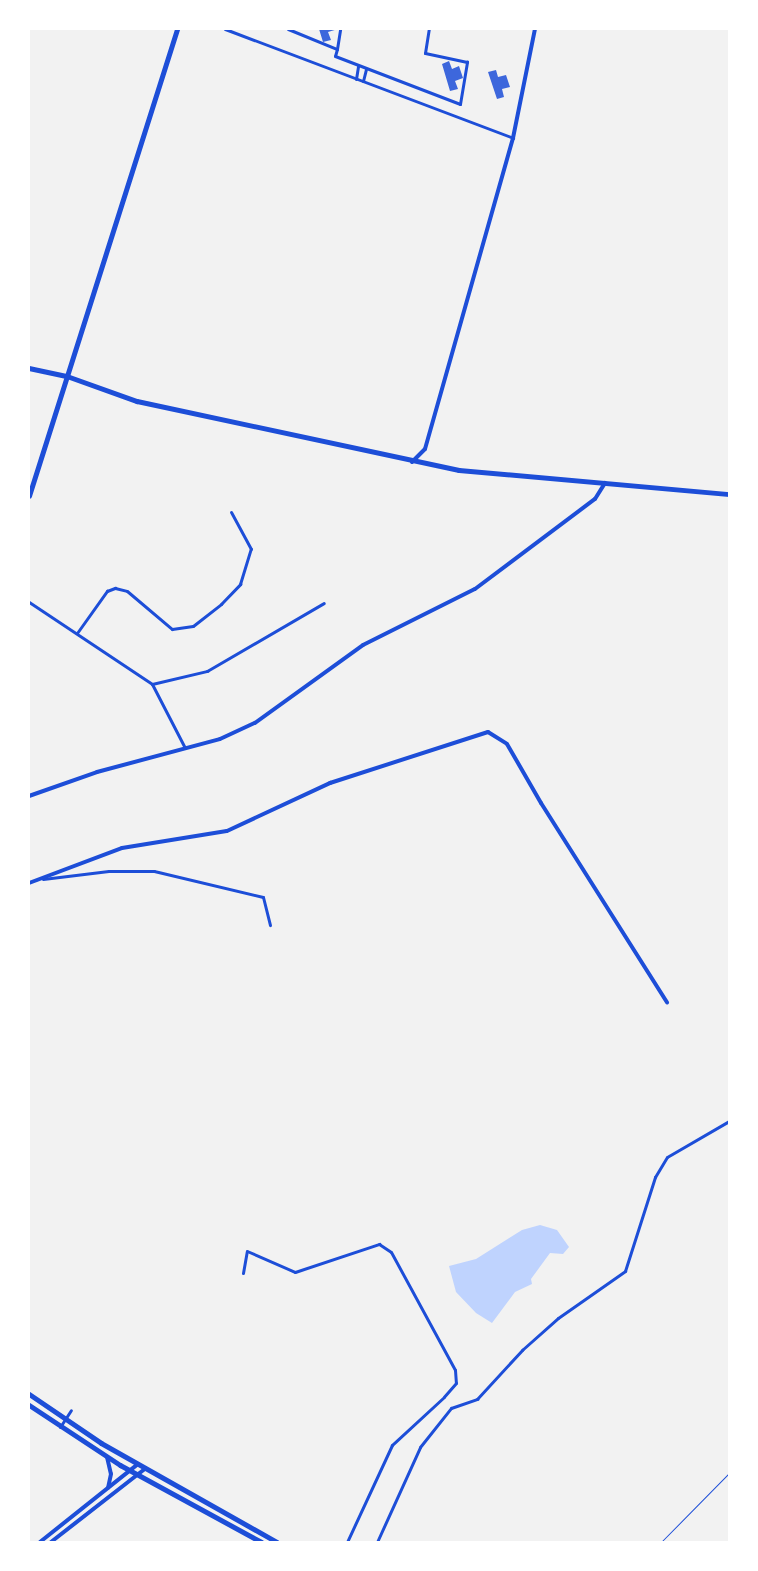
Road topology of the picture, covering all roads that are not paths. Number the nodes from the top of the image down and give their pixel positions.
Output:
1 (177, 29) edge
2 (225, 29) edge
3 (290, 29) edge
4 (340, 29) edge
5 (429, 29) edge
6 (535, 29) edge
7 (337, 49) junction
8 (358, 66) junction
9 (366, 69) junction
10 (356, 78) junction
11 (363, 81) junction
12 (513, 138) junction
13 (29, 368) edge
14 (67, 376) junction
15 (412, 462) junction
16 (605, 483) junction
17 (729, 494) edge
18 (29, 496) edge
19 (231, 512) dead end
20 (29, 602) edge
21 (324, 603) dead end
22 (77, 633) junction
23 (152, 684) junction
24 (185, 748) junction
25 (29, 796) edge
26 (37, 880) junction
27 (29, 883) edge
28 (270, 925) dead end
29 (667, 1002) dead end
30 (729, 1121) edge
31 (243, 1273) dead end
32 (29, 1394) edge
33 (29, 1405) edge
34 (71, 1410) dead end
35 (65, 1420) junction
36 (60, 1428) junction
37 (107, 1457) junction
38 (138, 1464) junction
39 (146, 1468) junction
40 (130, 1471) junction
41 (729, 1473) edge
42 (138, 1475) junction
43 (108, 1488) junction
44 (40, 1542) edge
45 (51, 1542) edge
46 (261, 1542) edge
47 (276, 1542) edge
48 (348, 1542) edge
49 (377, 1542) edge
50 (661, 1542) edge

1 - 14 main road
2 - 10 street
3 - 7 street
4 - 7 street
5 - 9 street
6 - 12 street
7 - 8 street
8 - 9 street
8 - 10 street
9 - 11 street
10 - 11 street
11 - 12 street
12 - 15 street
13 - 14 main road
14 - 15 main road
14 - 18 main road
15 - 16 main road
16 - 17 main road
16 - 24 street
19 - 22 street
20 - 22 street
21 - 23 street
22 - 23 street
23 - 24 street
24 - 25 street
26 - 27 street
26 - 28 street
26 - 29 street
30 - 49 street
31 - 48 street
32 - 35 main road
33 - 36 main road
34 - 35 street
35 - 36 street
35 - 38 main road
36 - 37 main road
37 - 40 main road
37 - 43 street
38 - 39 main road
38 - 40 street
39 - 42 street
39 - 47 main road
40 - 42 main road
40 - 43 street
41 - 50 lane
42 - 45 street
42 - 46 main road
43 - 44 street

